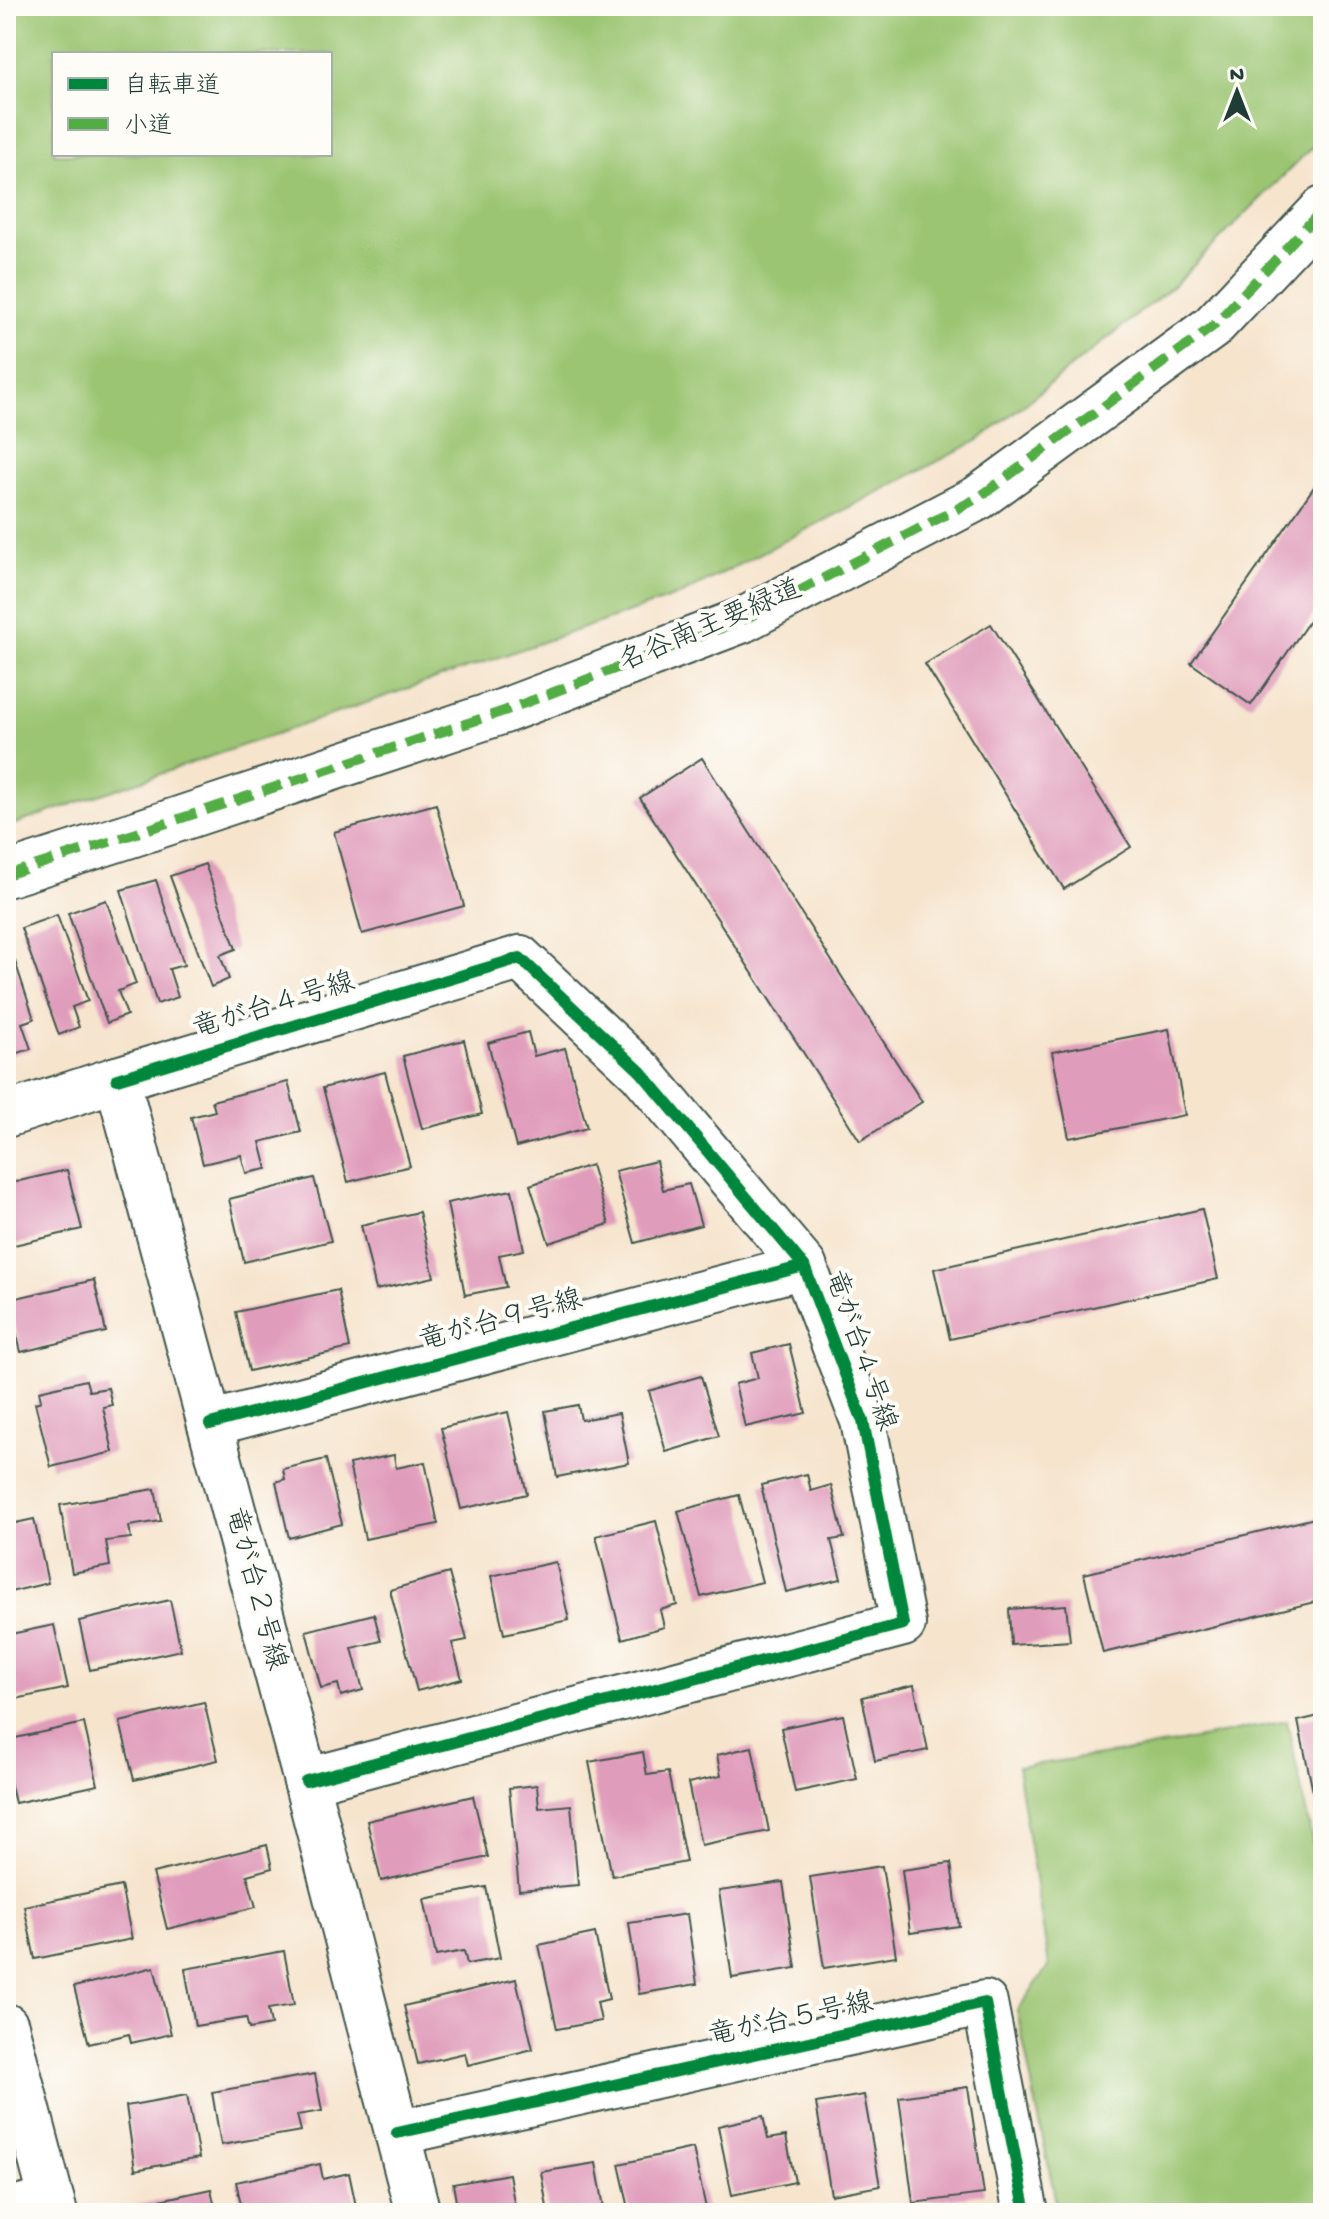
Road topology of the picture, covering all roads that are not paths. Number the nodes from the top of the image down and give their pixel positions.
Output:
1 (1323, 209) edge
2 (6, 875) edge
3 (117, 1079) junction
4 (6, 1115) edge
5 (804, 1266) junction
6 (210, 1424) junction
7 (306, 1781) junction
8 (6, 2026) edge
9 (397, 2133) junction
10 (54, 2207) edge
11 (6, 2211) edge
12 (418, 2213) edge
13 (1026, 2213) edge

1 - 2 street, 名谷南主要緑道
3 - 4 street
3 - 5 street, 竜が台４号線
3 - 6 street, 竜が台２号線
5 - 6 street, 竜が台９号線
5 - 7 street, 竜が台４号線
6 - 7 street, 竜が台２号線
7 - 9 street, 竜が台２号線
8 - 10 street
9 - 12 street, 竜が台２号線
9 - 13 street, 竜が台５号線
10 - 11 street

